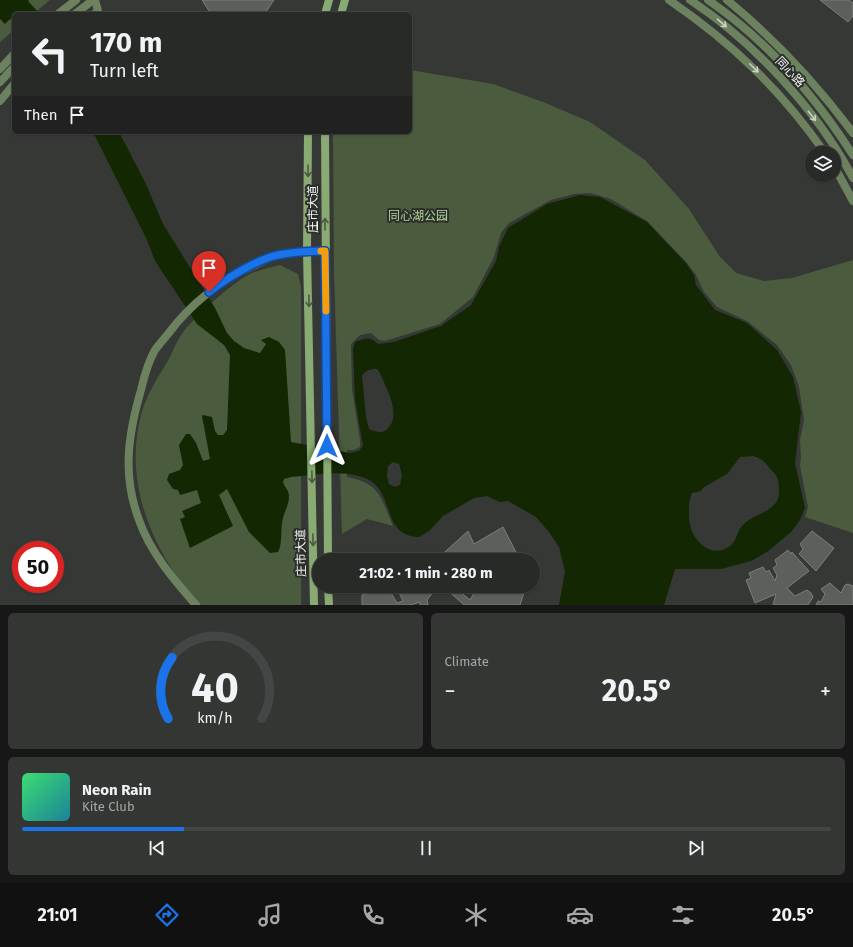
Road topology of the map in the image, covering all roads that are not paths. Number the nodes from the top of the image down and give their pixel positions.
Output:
1 (76, 0) edge
2 (94, 0) edge
3 (329, 0) edge
4 (345, 0) edge
5 (669, 0) edge
6 (690, 0) edge
7 (708, 0) edge
8 (727, 0) edge
9 (60, 12) edge
10 (78, 12) edge
11 (97, 12) edge
12 (326, 12) edge
13 (342, 12) edge
14 (12, 56) edge
15 (0, 69) edge
16 (12, 69) edge
17 (0, 82) edge
18 (12, 86) edge
19 (0, 101) edge
20 (853, 133) edge
21 (308, 134) edge
22 (325, 134) edge
23 (820, 146) edge
24 (853, 155) edge
25 (853, 178) edge
26 (841, 179) edge
27 (853, 201) edge
28 (307, 251) junction
29 (325, 251) junction
30 (328, 553) edge
31 (328, 593) edge
32 (196, 605) edge
33 (314, 605) edge
34 (329, 605) edge

1 - 9 street
2 - 10 street
2 - 11 street
3 - 12 main road
4 - 13 main road
5 -> 23 street
6 -> 25 street, 同心路
7 - 24 street, 同心路
8 - 20 street
14 - 15 street
16 - 17 street
18 - 19 street
21 -> 28 main road, 庄市大道
29 -> 22 main road, 庄市大道
26 - 27 street
28 - 29 street
28 - 32 street
28 -> 33 main road, 庄市大道
29 - 30 main road, 庄市大道
31 - 34 main road

